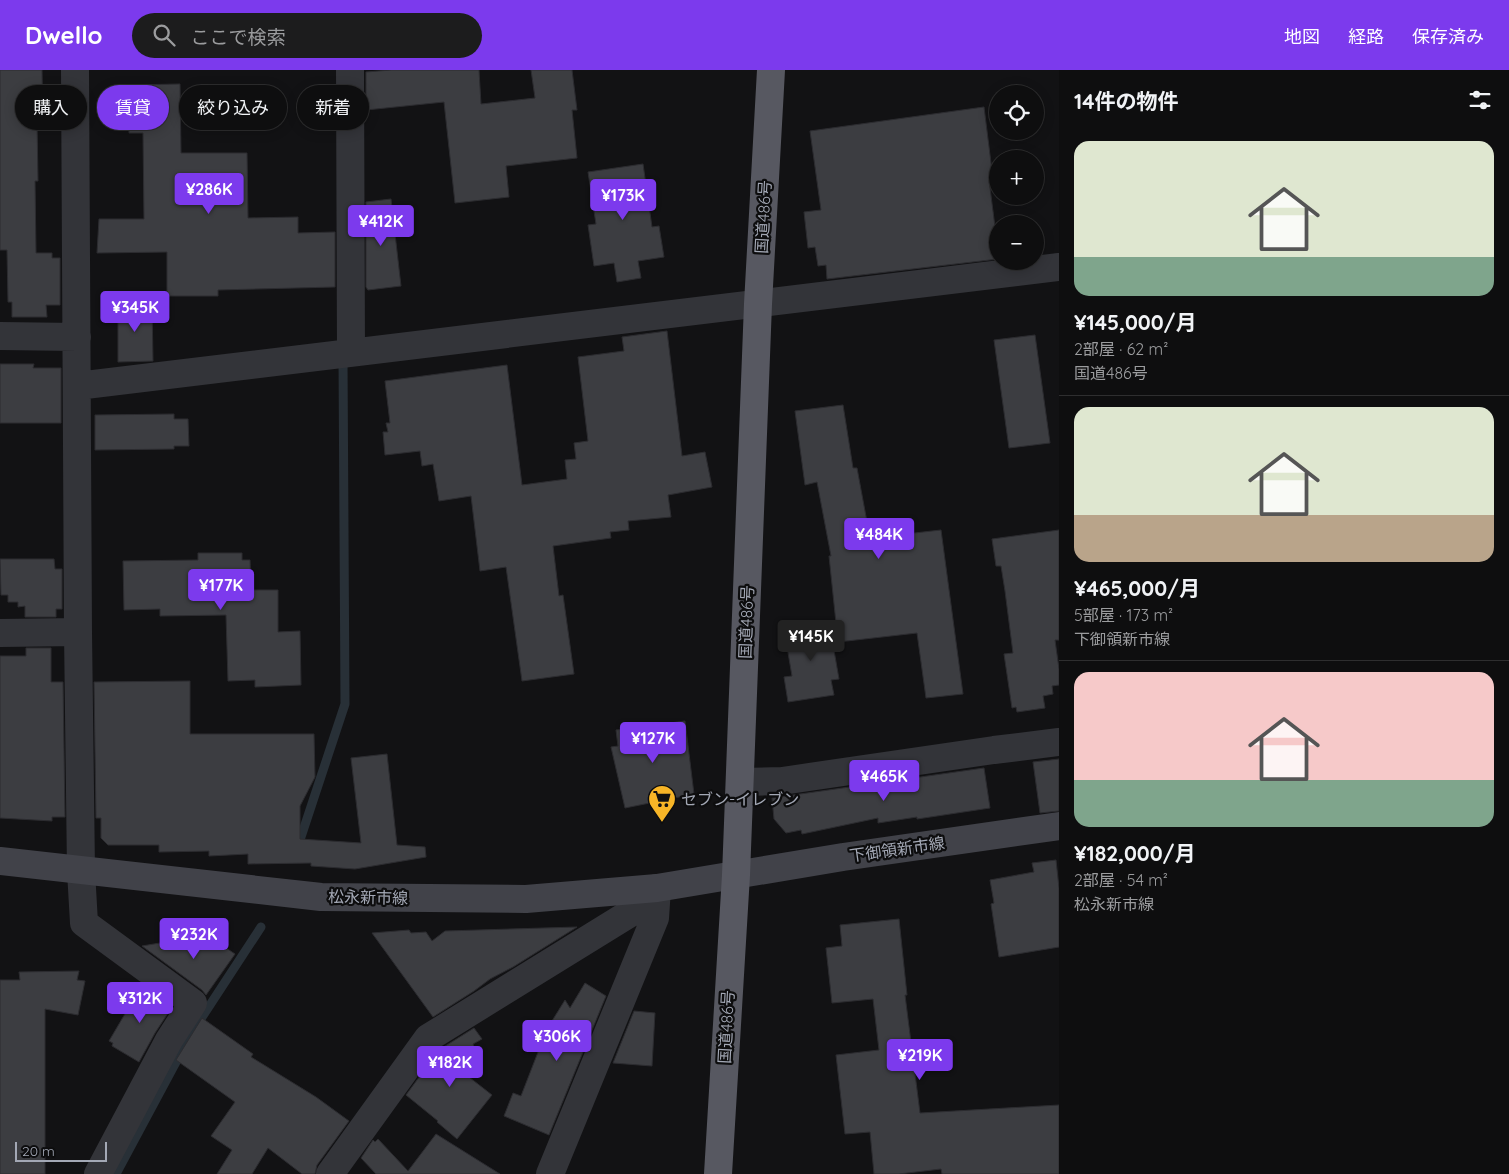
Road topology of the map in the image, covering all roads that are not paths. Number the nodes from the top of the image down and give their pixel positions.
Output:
1 (75, 70) edge
2 (350, 70) edge
3 (771, 70) edge
4 (1059, 267) edge
5 (758, 304) junction
6 (0, 336) edge
7 (76, 337) junction
8 (351, 353) junction
9 (77, 386) junction
10 (78, 632) junction
11 (0, 633) edge
12 (1059, 742) edge
13 (740, 782) junction
14 (1059, 826) edge
15 (0, 861) edge
16 (81, 871) junction
17 (736, 875) junction
18 (657, 895) junction
19 (98, 1174) edge
20 (330, 1174) edge
21 (550, 1174) edge
22 (718, 1174) edge

1 - 7 street
2 - 8 street
3 - 5 highway, 国道486号
4 - 5 street
5 - 8 street
5 - 13 highway, 国道486号
6 - 7 street
7 - 9 street
8 - 9 street
9 - 10 street
10 - 11 street
10 - 16 street
12 - 13 street
13 - 17 highway, 国道486号
14 - 17 main road, 下御領新市線
15 - 16 main road, 松永新市線
16 - 18 main road, 松永新市線
16 - 19 street
17 - 18 main road, 松永新市線
17 - 22 highway, 国道486号
18 - 20 street
18 - 21 street

